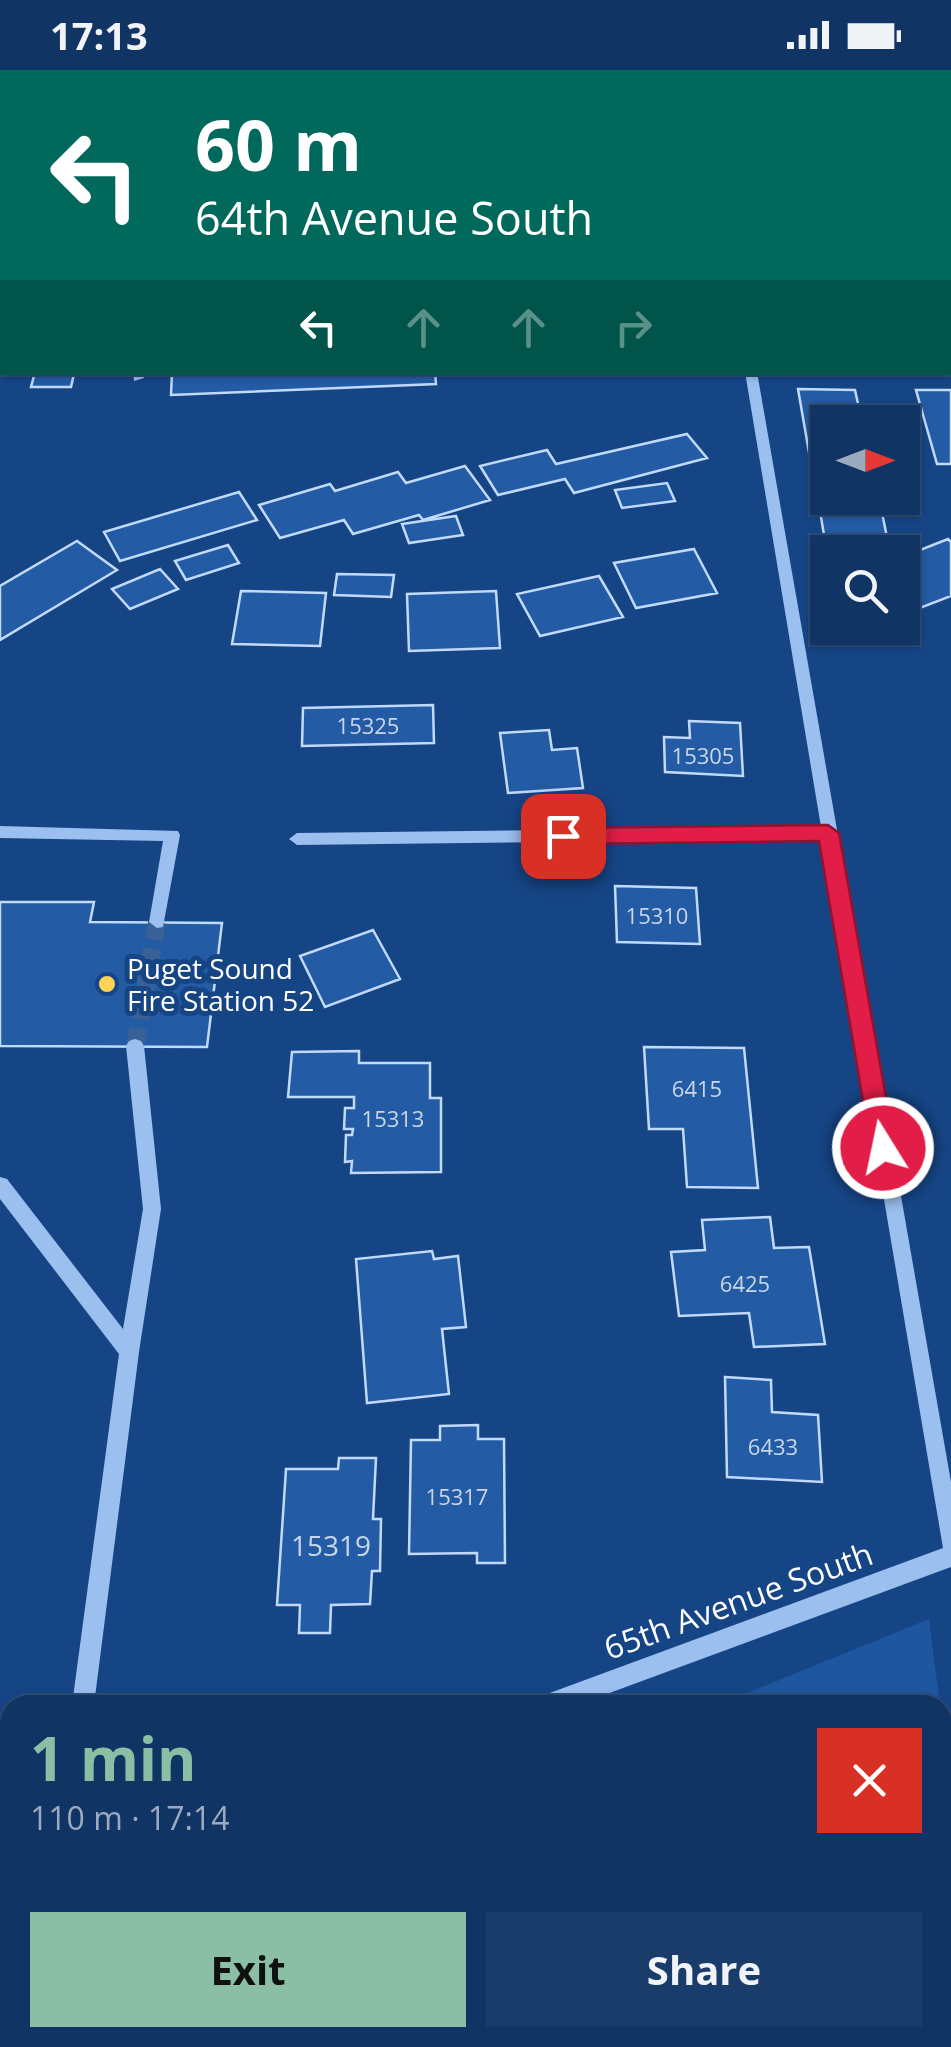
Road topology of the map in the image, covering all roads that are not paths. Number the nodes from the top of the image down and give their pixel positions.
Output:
1 (752, 375) edge
2 (0, 832) edge
3 (828, 833) junction
4 (297, 839) dead end
5 (156, 922) tunnel mouth
6 (135, 1046) tunnel mouth
7 (0, 1185) edge
8 (129, 1352) junction
9 (951, 1542) edge
10 (951, 1556) edge
11 (84, 1695) edge
12 (574, 1695) edge

1 - 3 street
2 - 5 street
3 - 4 street
3 - 9 street
6 - 8 street
7 - 8 street
8 - 11 street
10 - 12 street, 65th Avenue South

